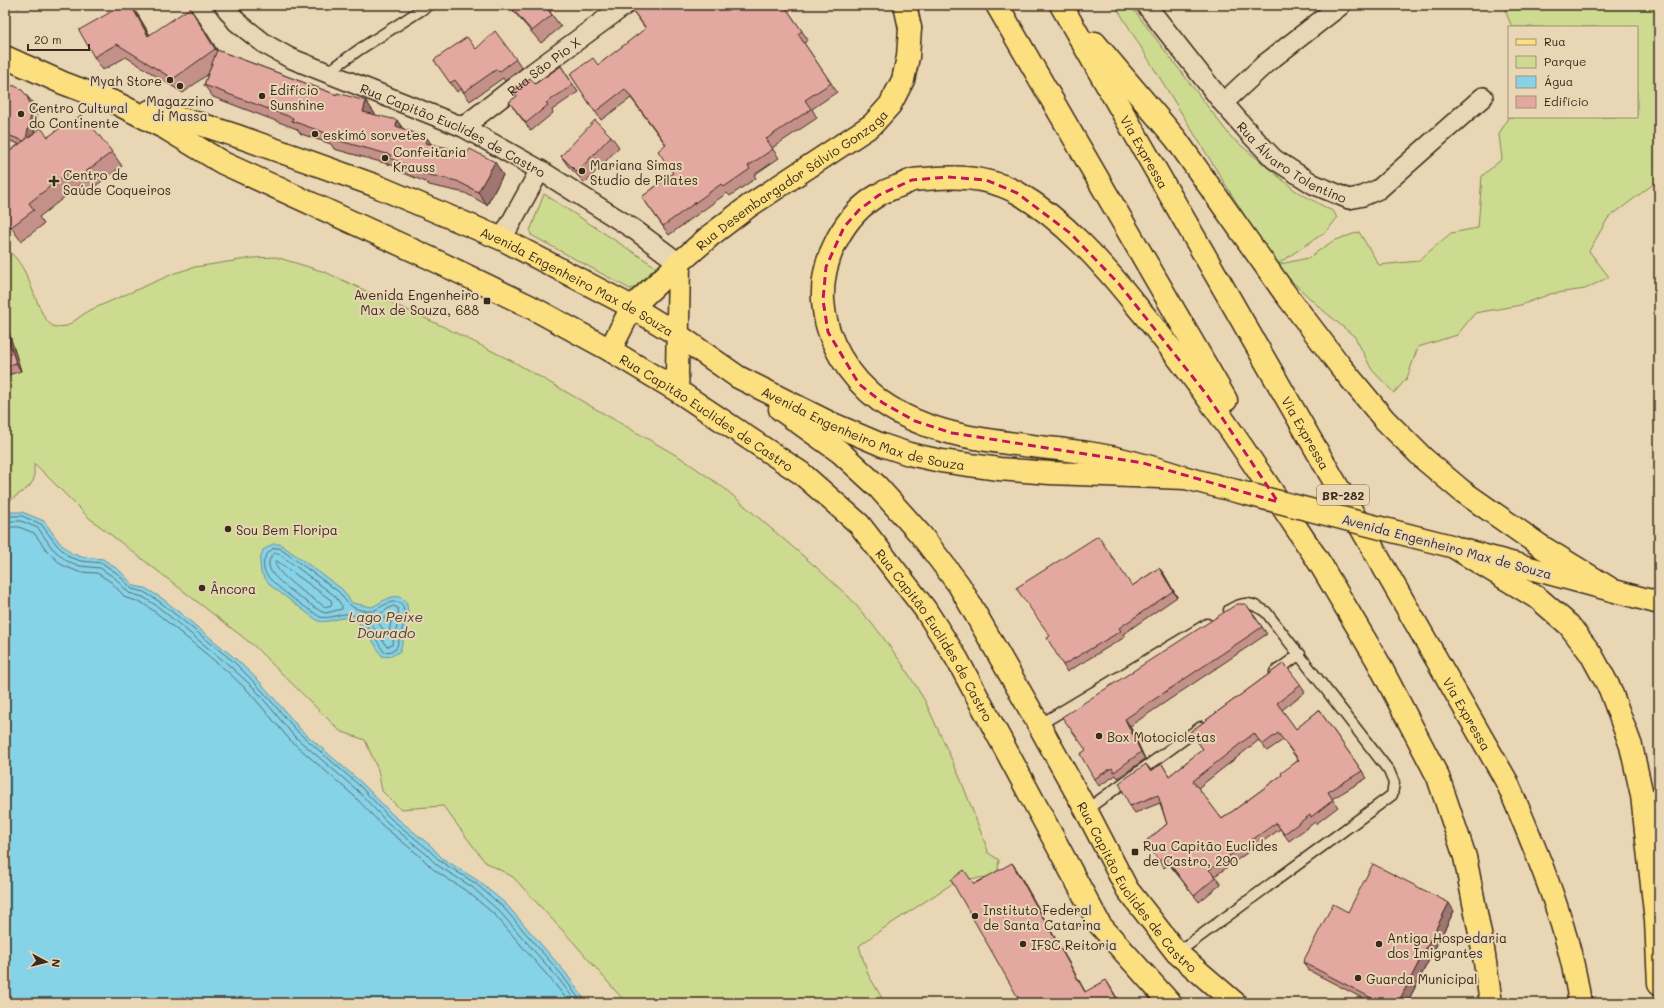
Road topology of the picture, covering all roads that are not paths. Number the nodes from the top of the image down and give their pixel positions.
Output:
1 (224, 5) edge
2 (429, 5) edge
3 (625, 5) edge
4 (896, 5) edge
5 (905, 5) edge
6 (997, 5) edge
7 (1062, 5) edge
8 (1146, 5) edge
9 (1342, 5) edge
10 (910, 28) junction
11 (5, 57) edge
12 (328, 72) junction
13 (1483, 97) dead end
14 (116, 103) junction
15 (1223, 103) junction
16 (463, 127) junction
17 (540, 170) junction
18 (502, 239) junction
19 (679, 262) junction
20 (632, 307) junction
21 (678, 335) junction
22 (610, 350) junction
23 (738, 377) junction
24 (678, 391) junction
25 (1186, 478) junction
26 (1452, 547) junction
27 (1323, 568) junction
28 (1609, 588) junction
29 (1659, 603) edge
30 (1300, 654) junction
31 (1269, 677) edge
32 (1212, 719) edge
33 (1039, 725) junction
34 (1086, 810) junction
35 (1177, 953) junction
36 (1659, 984) edge
37 (1170, 1003) edge
38 (1234, 1003) edge
39 (1490, 1003) edge
40 (1580, 1003) edge

1 - 12 street, Rua Capitão Euclides de Castro
2 - 12 lane
3 - 16 street, Rua São Pio X
4 - 10 street
5 - 10 main road, Rua Desembargador Sálvio Gonzaga
6 - 27 main road
7 - 28 main road
7 - 40 main road, Via Expressa / BR-282
8 - 15 street, Rua Álvaro Tolentino
9 - 15 street
10 - 19 main road, Rua Desembargador Sálvio Gonzaga
11 - 14 main road, Avenida Engenheiro Max de Souza
12 - 16 street, Rua Capitão Euclides de Castro
13 - 15 street, Rua Álvaro Tolentino
14 - 18 main road, Avenida Engenheiro Max de Souza
14 - 22 main road, Avenida Engenheiro Max de Souza
16 - 17 street, Rua Capitão Euclides de Castro
17 - 18 street
17 - 19 street, Rua Capitão Euclides de Castro
18 - 20 main road, Avenida Engenheiro Max de Souza
19 - 20 main road, Rua Desembargador Sálvio Gonzaga
19 - 21 main road
20 - 21 main road, Avenida Engenheiro Max de Souza
20 - 22 main road, Rua Desembargador Sálvio Gonzaga
21 - 23 main road, Avenida Engenheiro Max de Souza
21 - 24 main road
22 - 24 main road, Rua Capitão Euclides de Castro
23 - 25 main road, Avenida Engenheiro Max de Souza
23 - 33 main road, Rua Capitão Euclides de Castro
24 - 37 main road, Rua Capitão Euclides de Castro
25 - 26 main road, Avenida Engenheiro Max de Souza, bridge
25 - 27 main road
26 - 28 main road, Avenida Engenheiro Max de Souza
26 - 36 main road
27 - 39 main road
28 - 29 main road, Avenida Engenheiro Max de Souza
30 - 31 lane
30 - 33 lane
30 - 35 lane
32 - 34 lane
33 - 34 main road, Rua Capitão Euclides de Castro
34 - 35 main road, Rua Capitão Euclides de Castro
35 - 38 main road, Rua Capitão Euclides de Castro

